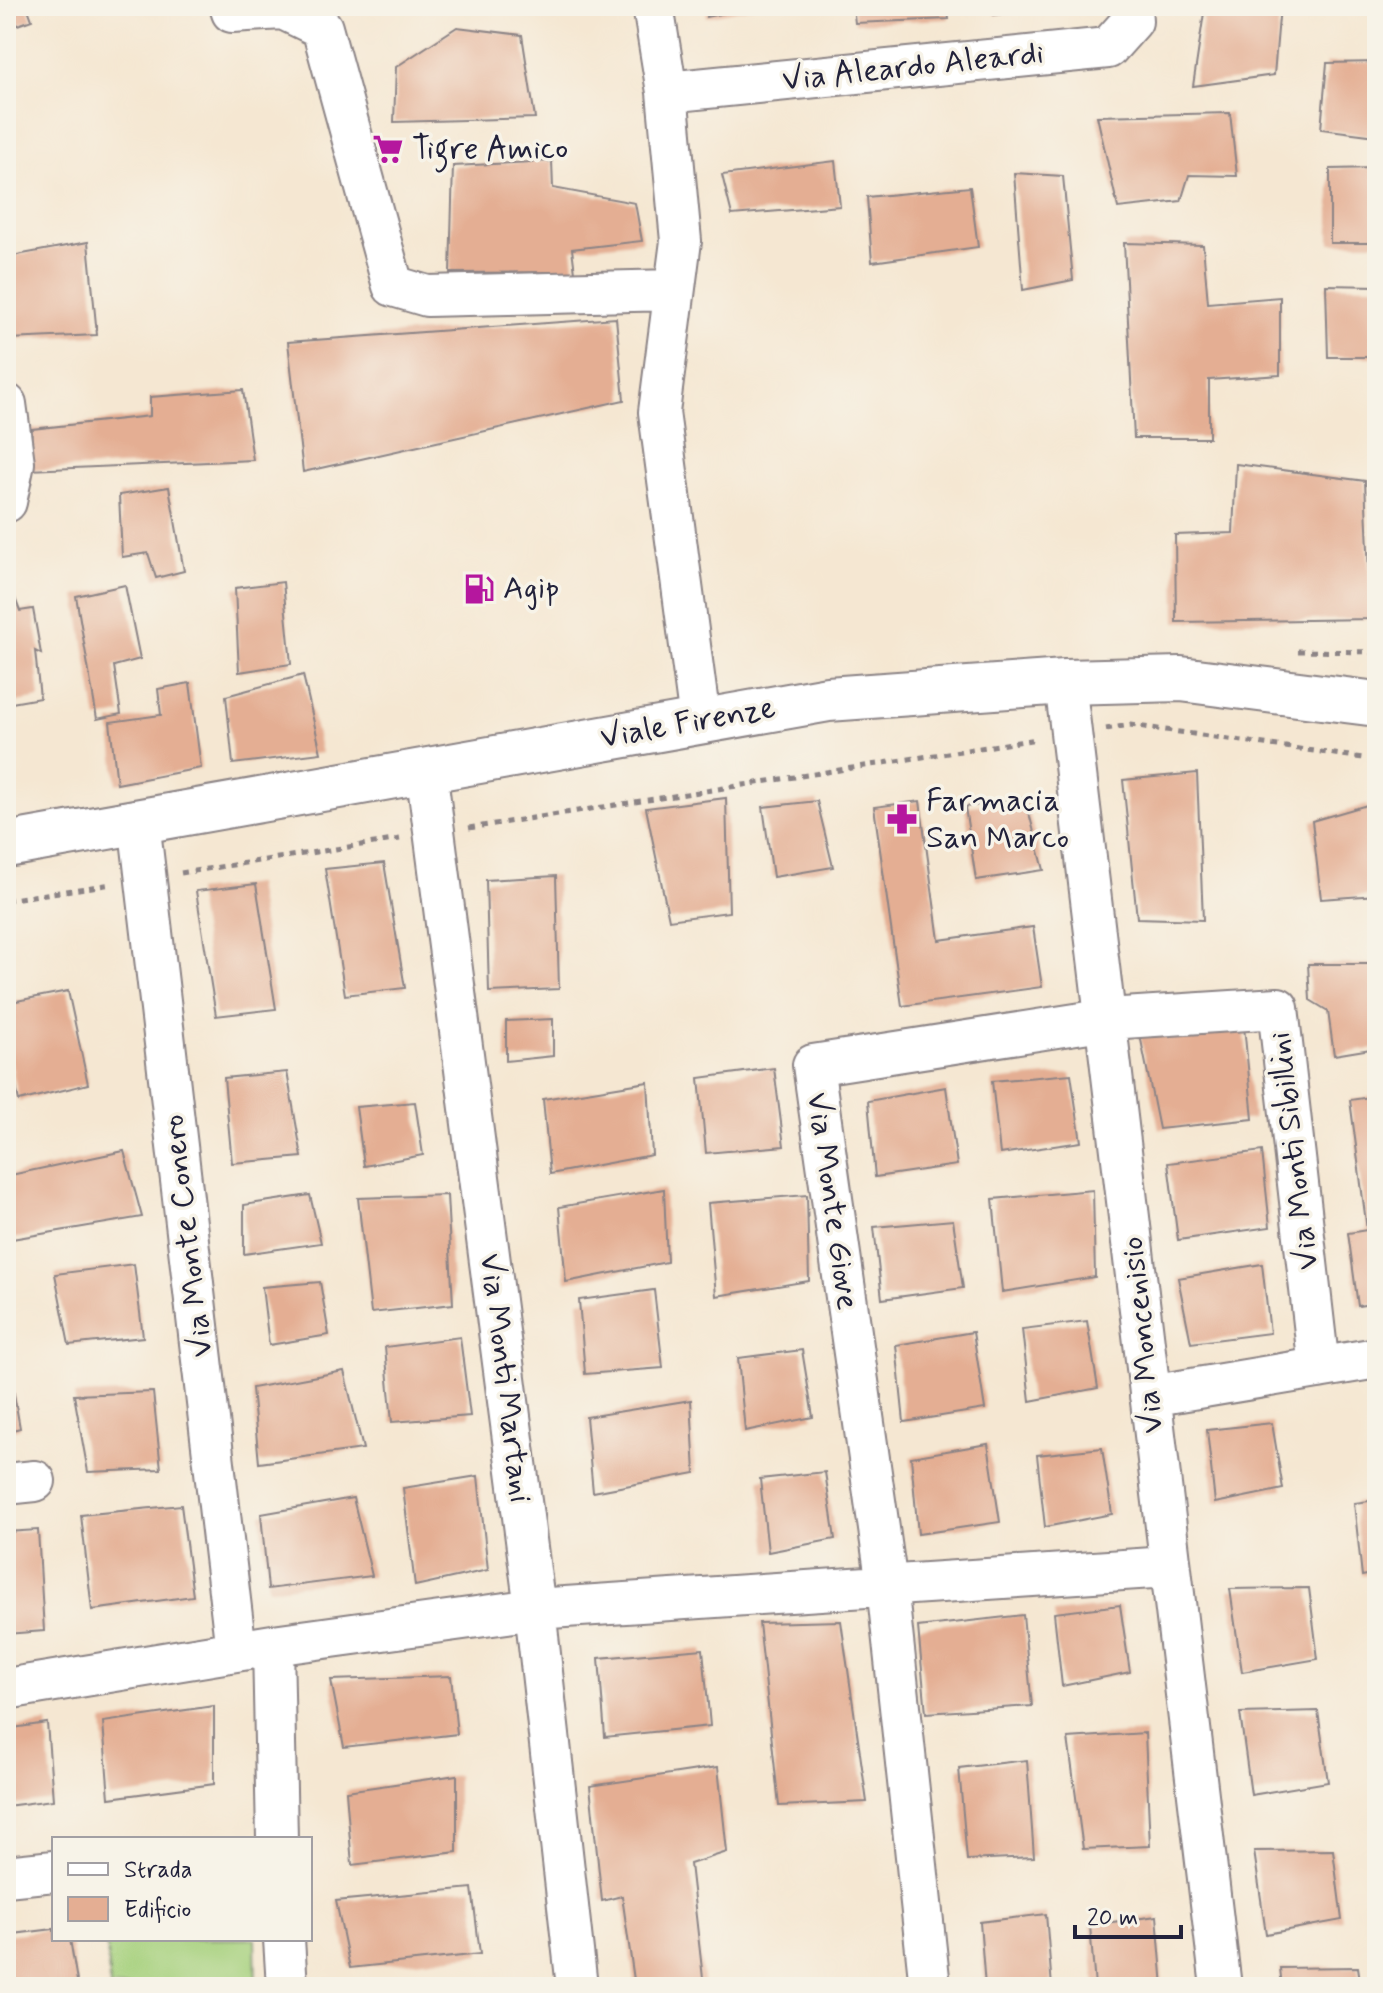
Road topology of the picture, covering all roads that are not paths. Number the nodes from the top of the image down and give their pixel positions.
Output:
1 (230, 6) edge
2 (653, 6) edge
3 (1131, 6) edge
4 (667, 92) junction
5 (674, 290) junction
6 (6, 404) edge
7 (6, 502) edge
8 (1065, 682) junction
9 (1377, 704) edge
10 (700, 721) junction
11 (426, 769) junction
12 (139, 821) junction
13 (6, 845) edge
14 (1108, 1019) junction
15 (1377, 1358) edge
16 (1319, 1368) junction
17 (1150, 1396) junction
18 (1168, 1567) junction
19 (887, 1585) junction
20 (535, 1609) junction
21 (255, 1648) junction
22 (6, 1689) edge
23 (277, 1837) edge
24 (52, 1871) edge
25 (6, 1876) edge
26 (284, 1941) edge
27 (287, 1987) edge
28 (577, 1987) edge
29 (930, 1987) edge
30 (1221, 1987) edge

1 - 5 street
2 - 4 street
3 - 4 street, Via Aleardo Aleardi
4 - 5 street
5 - 10 street
6 - 7 street
8 - 9 main road, Viale Firenze
8 - 10 main road, Viale Firenze
8 - 14 street, Via Moncenisio
10 - 11 main road, Viale Firenze
11 - 12 main road, Viale Firenze
11 - 20 street, Via Monti Martani
12 - 13 main road, Viale Firenze
12 - 21 street, Via Monte Conero
14 - 16 street, Via Monti Sibillini
14 - 17 street, Via Moncenisio
14 - 19 street, Via Monte Giove
15 - 16 street
16 - 17 street
17 - 18 street, Via Moncenisio
18 - 19 street
18 - 30 street, Via Moncenisio
19 - 20 street
19 - 29 street, Via Monte Giove
20 - 21 street
20 - 28 street, Via Monti Martani
21 - 22 street
21 - 23 street, Via Monte Conero
24 - 25 street
26 - 27 street

